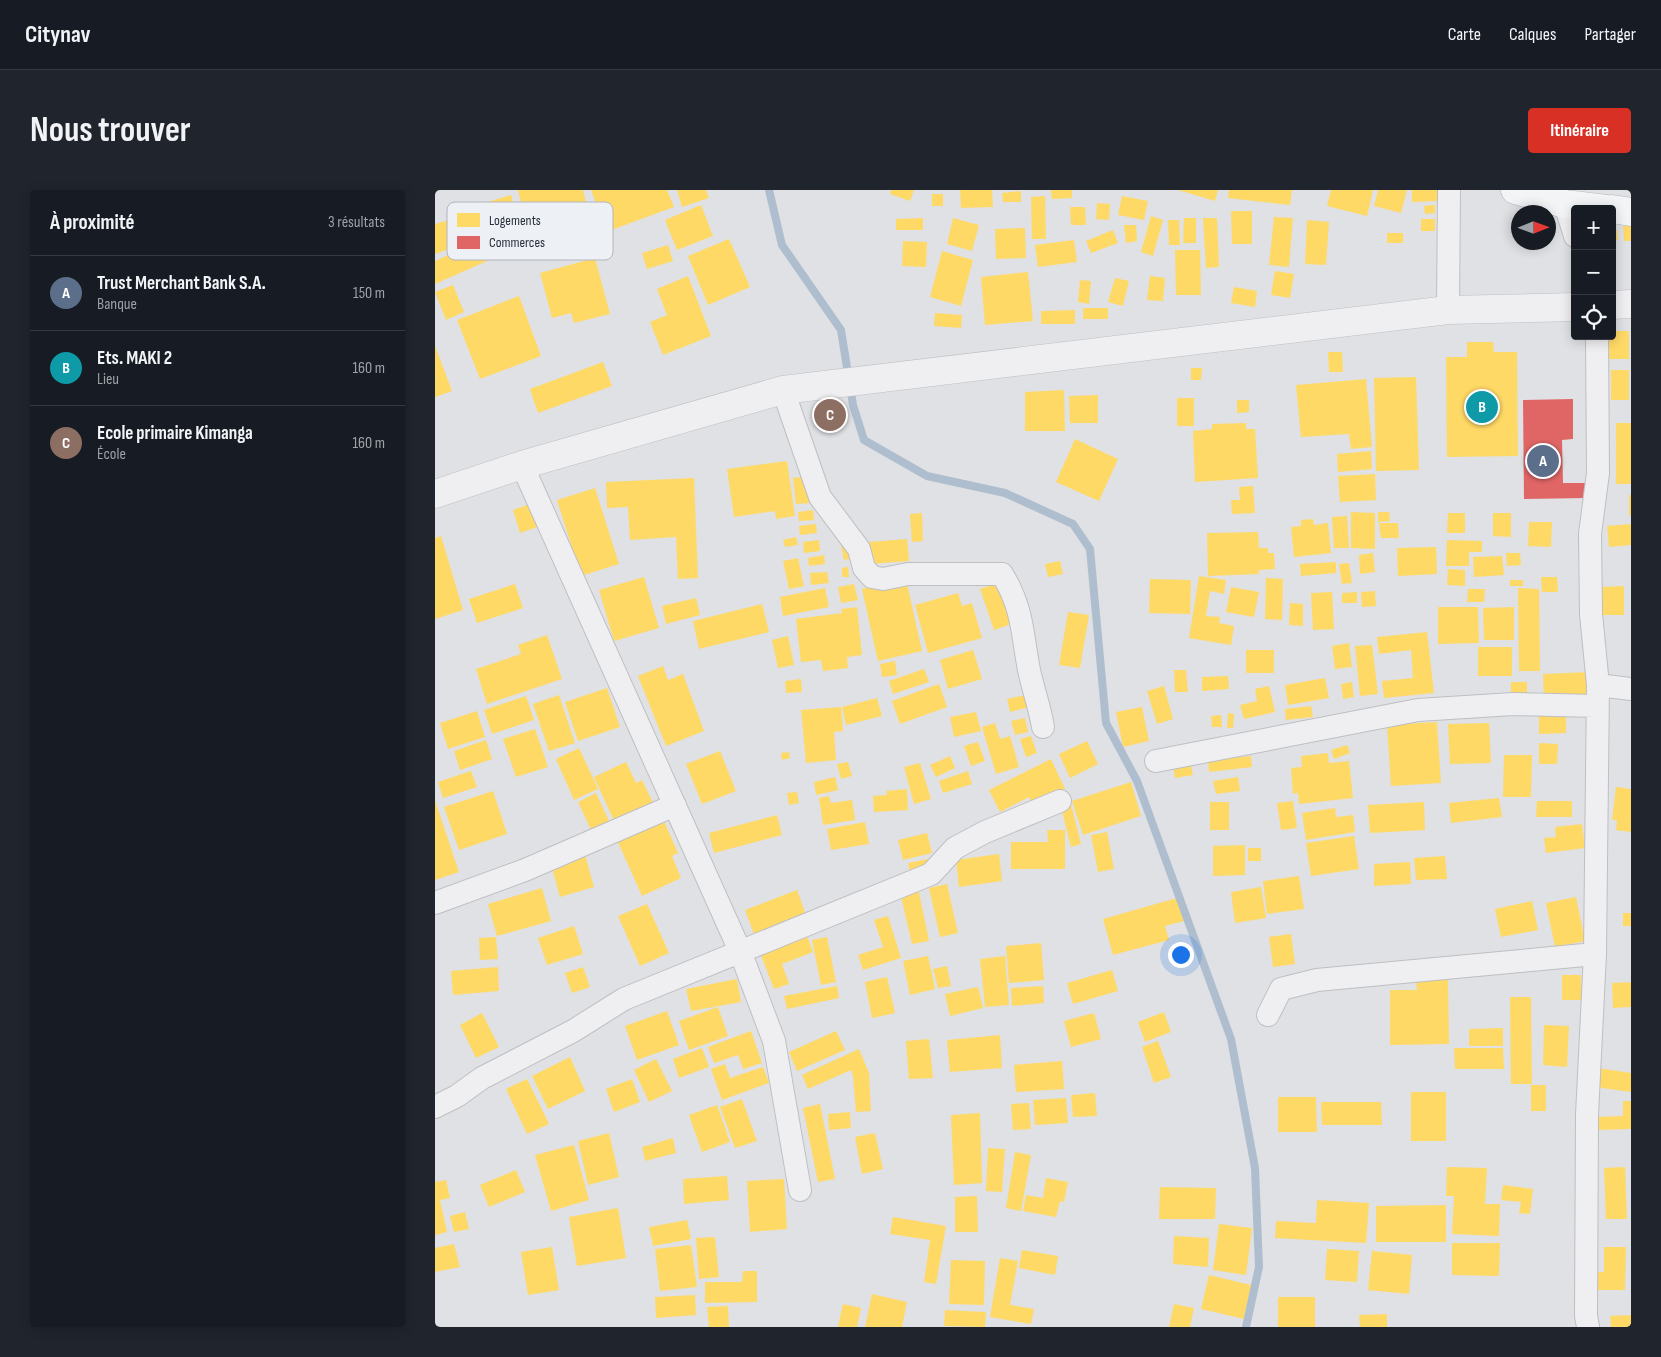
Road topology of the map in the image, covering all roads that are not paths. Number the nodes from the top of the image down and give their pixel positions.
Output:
1 (1449, 190) edge
2 (1515, 190) edge
3 (1564, 197) edge
4 (1592, 205) edge
5 (1616, 210) edge
6 (1631, 212) edge
7 (1571, 222) edge
8 (1631, 304) edge
9 (1616, 305) edge
10 (1571, 307) edge
11 (1448, 310) junction
12 (1597, 340) edge
13 (783, 390) junction
14 (522, 465) junction
15 (435, 494) edge
16 (1631, 689) edge
17 (1597, 695) junction
18 (1043, 727) dead end
19 (1156, 761) dead end
20 (1061, 801) dead end
21 (675, 805) junction
22 (435, 903) edge
23 (740, 951) junction
24 (1595, 954) junction
25 (1268, 1015) dead end
26 (435, 1107) edge
27 (801, 1190) dead end
28 (1589, 1327) edge

1 - 11 street
2 - 3 highway
3 - 4 highway
3 - 7 street
5 - 6 highway
8 - 9 street
10 - 11 street
11 - 13 street
12 - 17 street
13 - 14 street
13 - 18 street
14 - 15 street
14 - 21 street
16 - 17 street
17 - 19 street
17 - 24 street
20 - 23 street
21 - 22 street
21 - 23 street
23 - 26 street
23 - 27 street
24 - 25 street
24 - 28 street

